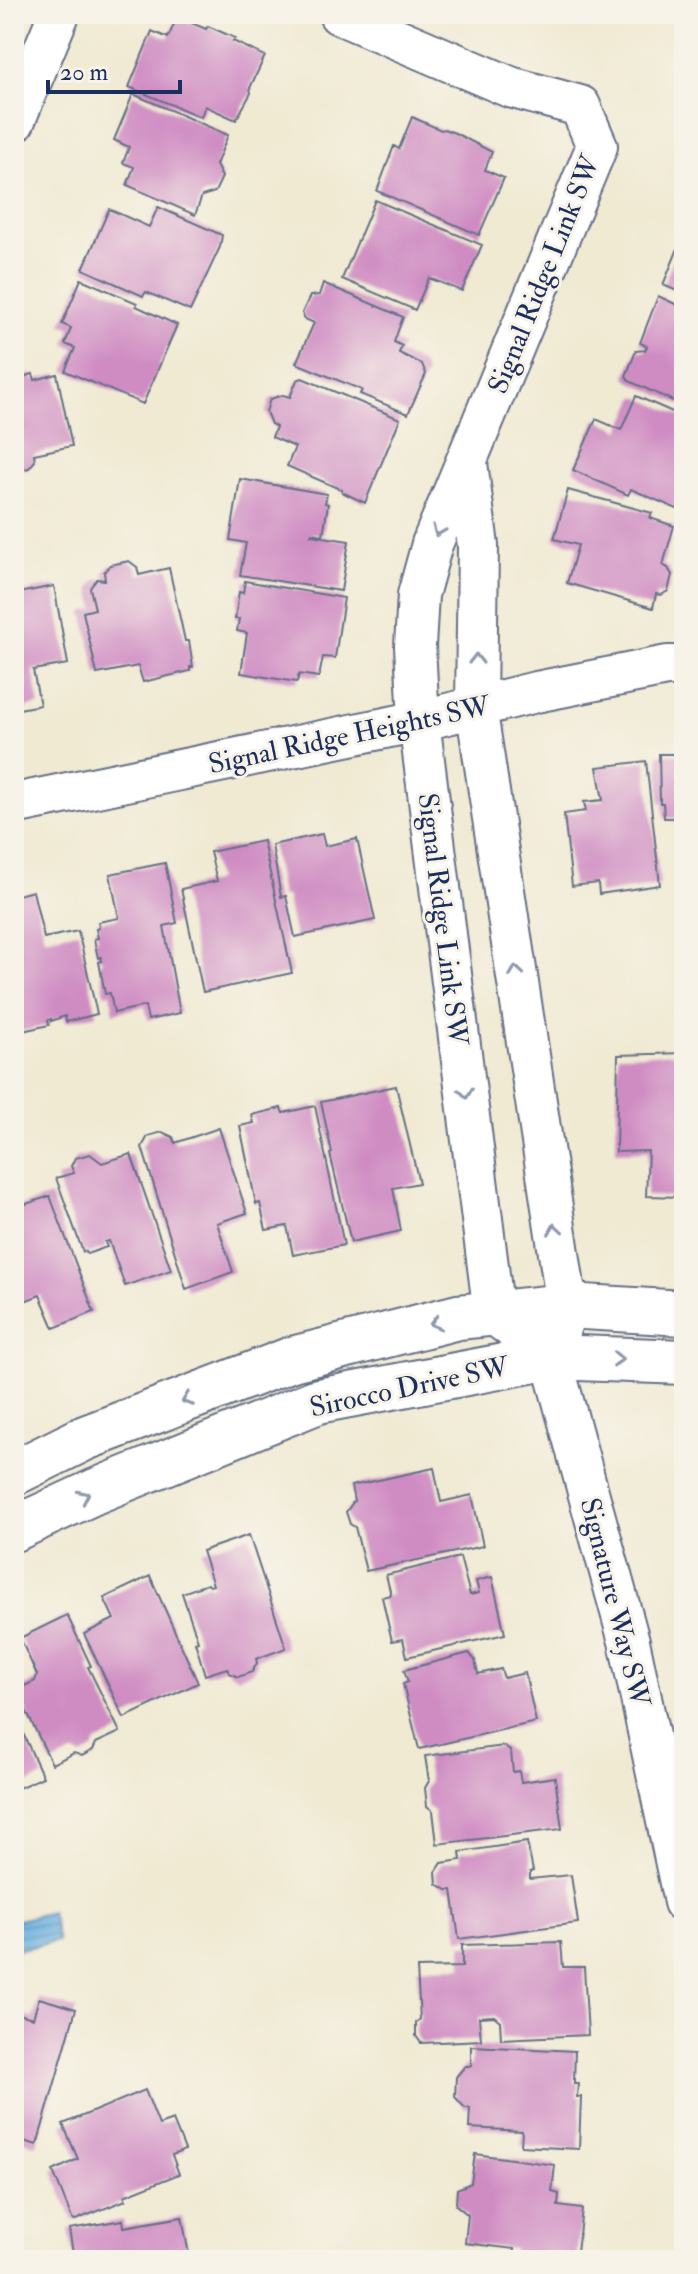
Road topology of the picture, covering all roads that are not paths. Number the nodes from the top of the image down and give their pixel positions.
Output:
1 (59, 14) edge
2 (339, 14) edge
3 (14, 122) edge
4 (467, 459) junction
5 (684, 666) edge
6 (476, 706) junction
7 (419, 721) junction
8 (14, 804) edge
9 (567, 1306) junction
10 (684, 1313) edge
11 (494, 1314) junction
12 (551, 1357) junction
13 (684, 1362) edge
14 (14, 1473) edge
15 (14, 1529) edge
16 (684, 1902) edge

1 - 3 street
2 - 4 street, Signal Ridge Link SW
6 -> 4 street, Signal Ridge Link SW
4 -> 7 street, Signal Ridge Link SW
5 - 6 street, Signal Ridge Heights SW
6 - 7 street, Signal Ridge Heights SW
9 -> 6 street, Signal Ridge Link SW
7 - 8 street, Signal Ridge Heights SW
7 -> 11 street, Signal Ridge Link SW
9 - 10 street, Sirocco Drive SW
9 - 11 street, Sirocco Drive SW
9 - 12 street
11 - 12 street
11 -> 14 street, Sirocco Drive SW
12 -> 13 street, Sirocco Drive SW
15 -> 12 street, Sirocco Drive SW
12 - 16 street, Signature Way SW

